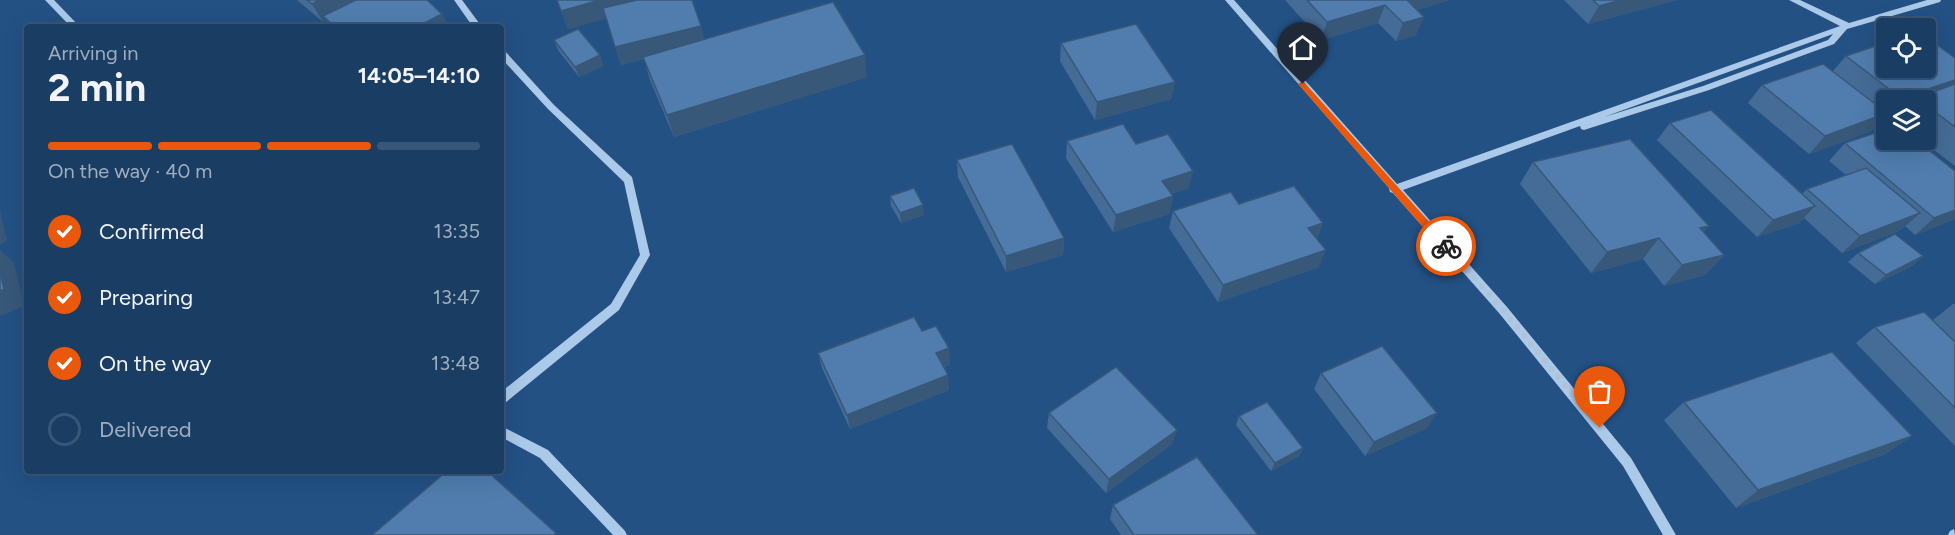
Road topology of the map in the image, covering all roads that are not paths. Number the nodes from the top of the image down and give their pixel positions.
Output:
1 (50, 0) edge
2 (458, 0) edge
3 (1229, 0) edge
4 (1793, 0) edge
5 (1937, 0) edge
6 (73, 24) edge
7 (476, 24) edge
8 (1848, 26) junction
9 (504, 55) edge
10 (1394, 189) junction
11 (504, 397) edge
12 (504, 433) edge
13 (621, 535) edge
14 (1670, 535) edge

1 - 6 street
2 - 7 street
3 - 10 street
4 - 8 street
5 - 8 street
8 - 10 street
9 - 11 street
10 - 14 street
12 - 13 street

